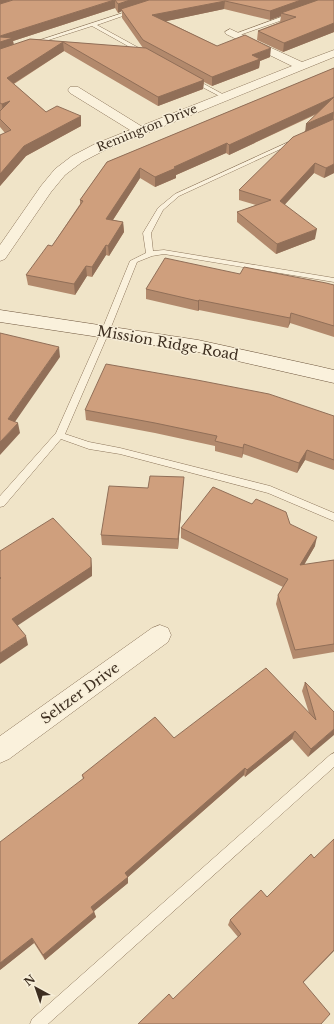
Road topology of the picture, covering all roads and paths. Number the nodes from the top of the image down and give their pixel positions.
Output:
1 (136, 10) edge
2 (298, 13) edge
3 (92, 24) junction
4 (232, 34) joint
5 (28, 45) edge
6 (334, 53) edge
7 (155, 59) edge
8 (302, 66) junction
9 (183, 74) edge
10 (74, 90) dead end
11 (225, 97) junction
12 (140, 131) junction
13 (306, 137) edge
14 (150, 254) junction
15 (0, 256) edge
16 (334, 280) edge
17 (0, 316) edge
18 (105, 332) junction
19 (334, 377) edge
20 (59, 435) junction
21 (0, 503) edge
22 (334, 517) edge
23 (160, 635) dead end
24 (0, 751) edge
25 (334, 759) edge
26 (37, 1024) edge

1 - 3 lane
2 - 4 lane
3 - 5 lane
3 - 7 lane
4 - 8 street
6 - 8 street, Remington Drive
8 - 11 street, Remington Drive
9 - 11 lane
10 - 12 street
11 - 12 street, Remington Drive
12 - 15 street, Remington Drive
13 - 14 lane
14 - 16 lane
14 - 18 lane
17 - 18 street, Mission Ridge Road
18 - 19 street, Mission Ridge Road
18 - 20 lane
20 - 21 lane
20 - 22 lane
23 - 24 street, Seltzer Drive
25 - 26 lane

